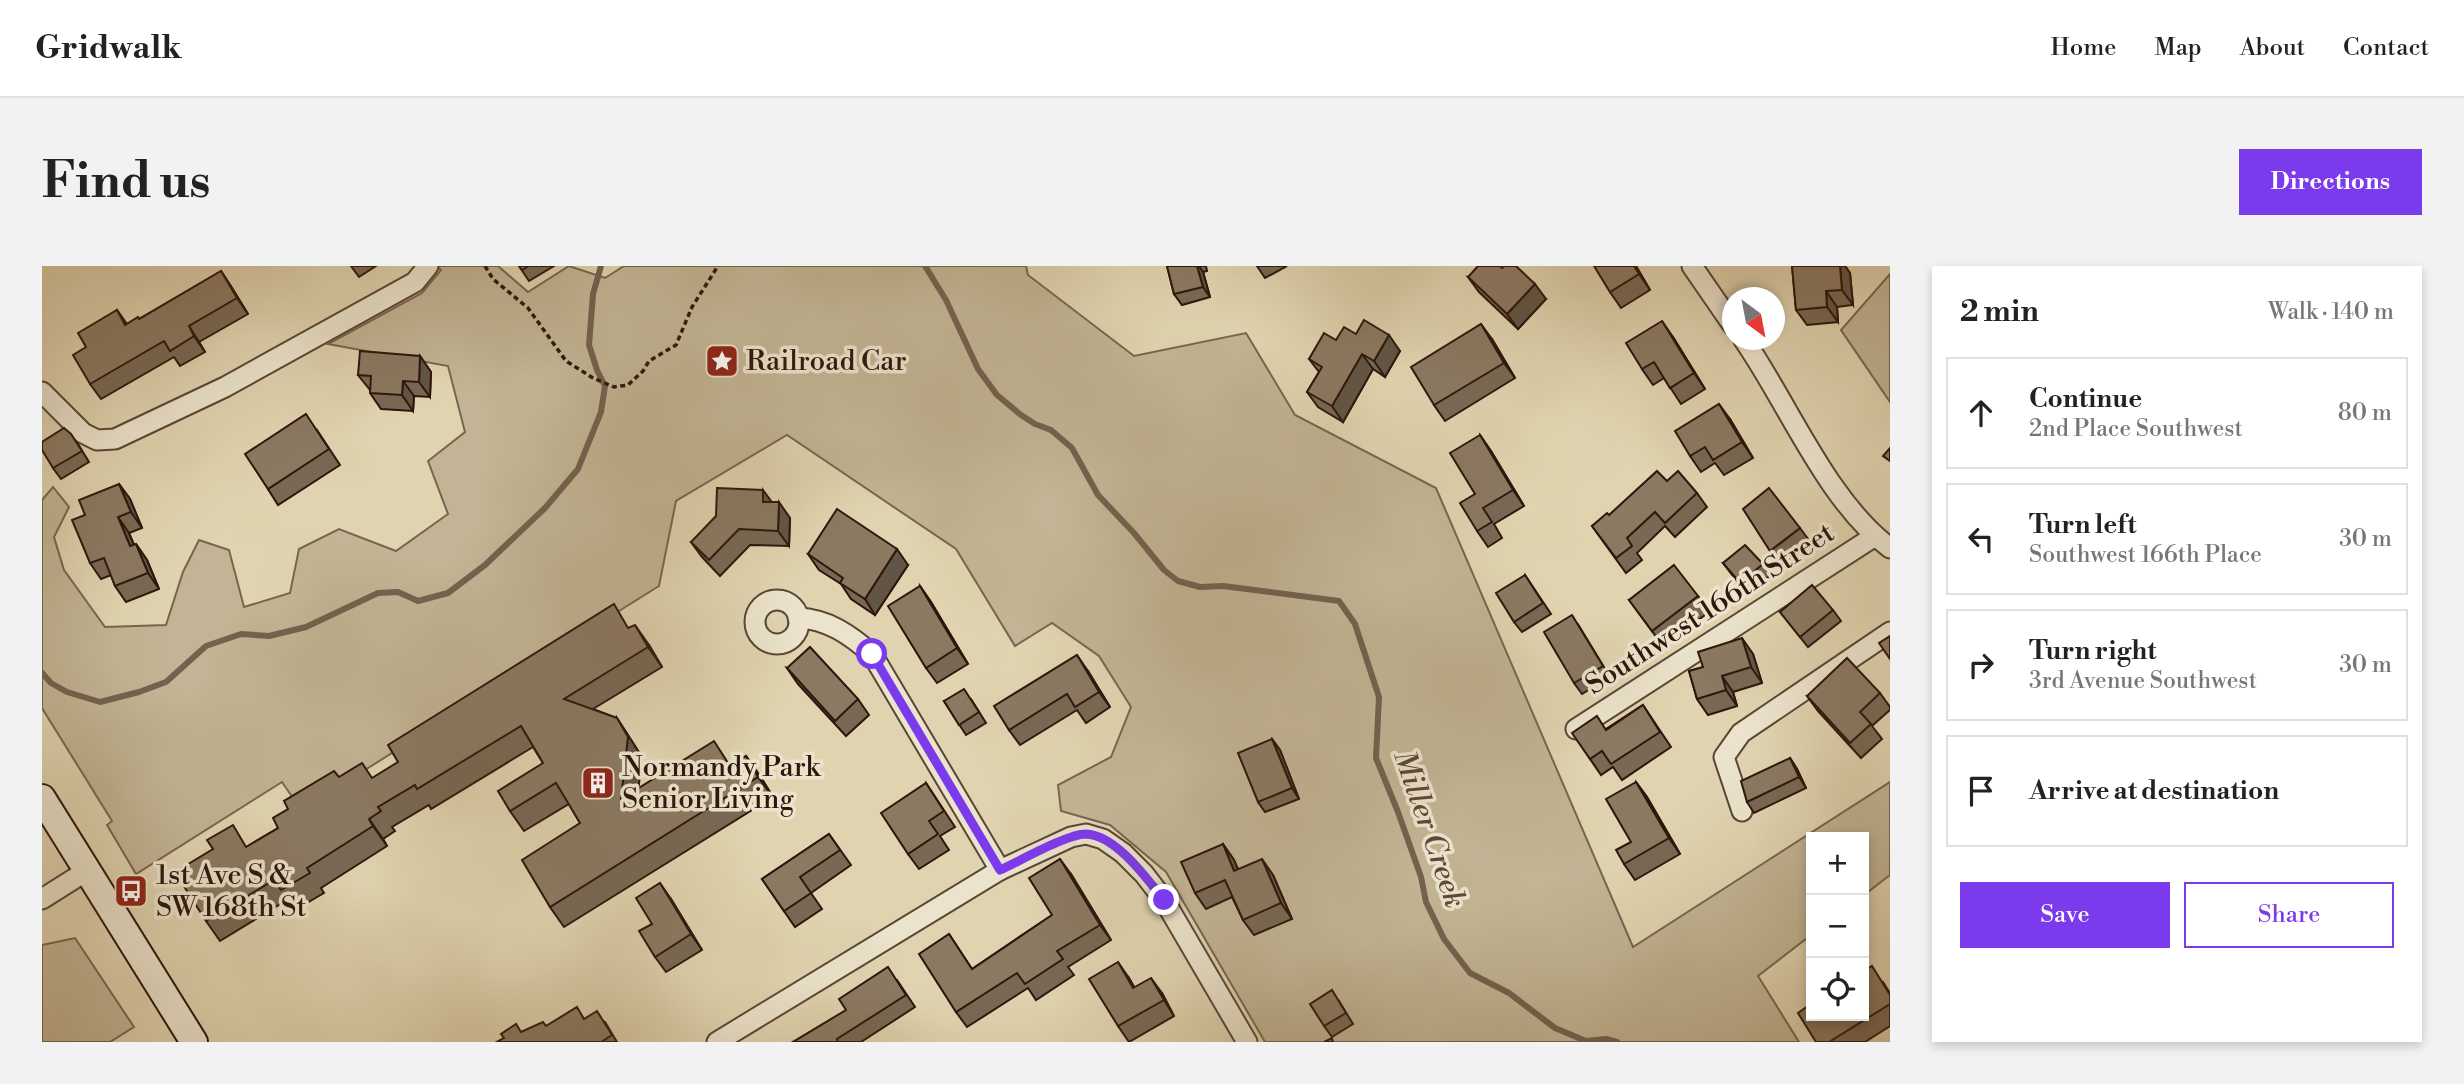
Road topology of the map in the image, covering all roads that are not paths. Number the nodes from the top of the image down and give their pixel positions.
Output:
1 (428, 266) edge
2 (1692, 266) edge
3 (1722, 310) edge
4 (1751, 350) edge
5 (42, 392) edge
6 (1882, 542) edge
7 (798, 618) dead end
8 (1890, 632) edge
9 (1576, 729) edge
10 (42, 798) edge
11 (1742, 811) dead end
12 (88, 870) junction
13 (1000, 870) junction
14 (42, 899) edge
15 (194, 1042) edge
16 (717, 1042) edge
17 (1247, 1042) edge

1 - 5 street
2 - 3 street
4 - 6 street
6 - 9 street, Southwest 166th Street
7 - 13 street
8 - 11 street
10 - 12 main road
12 - 14 street
12 - 15 main road
13 - 16 street
13 - 17 street

